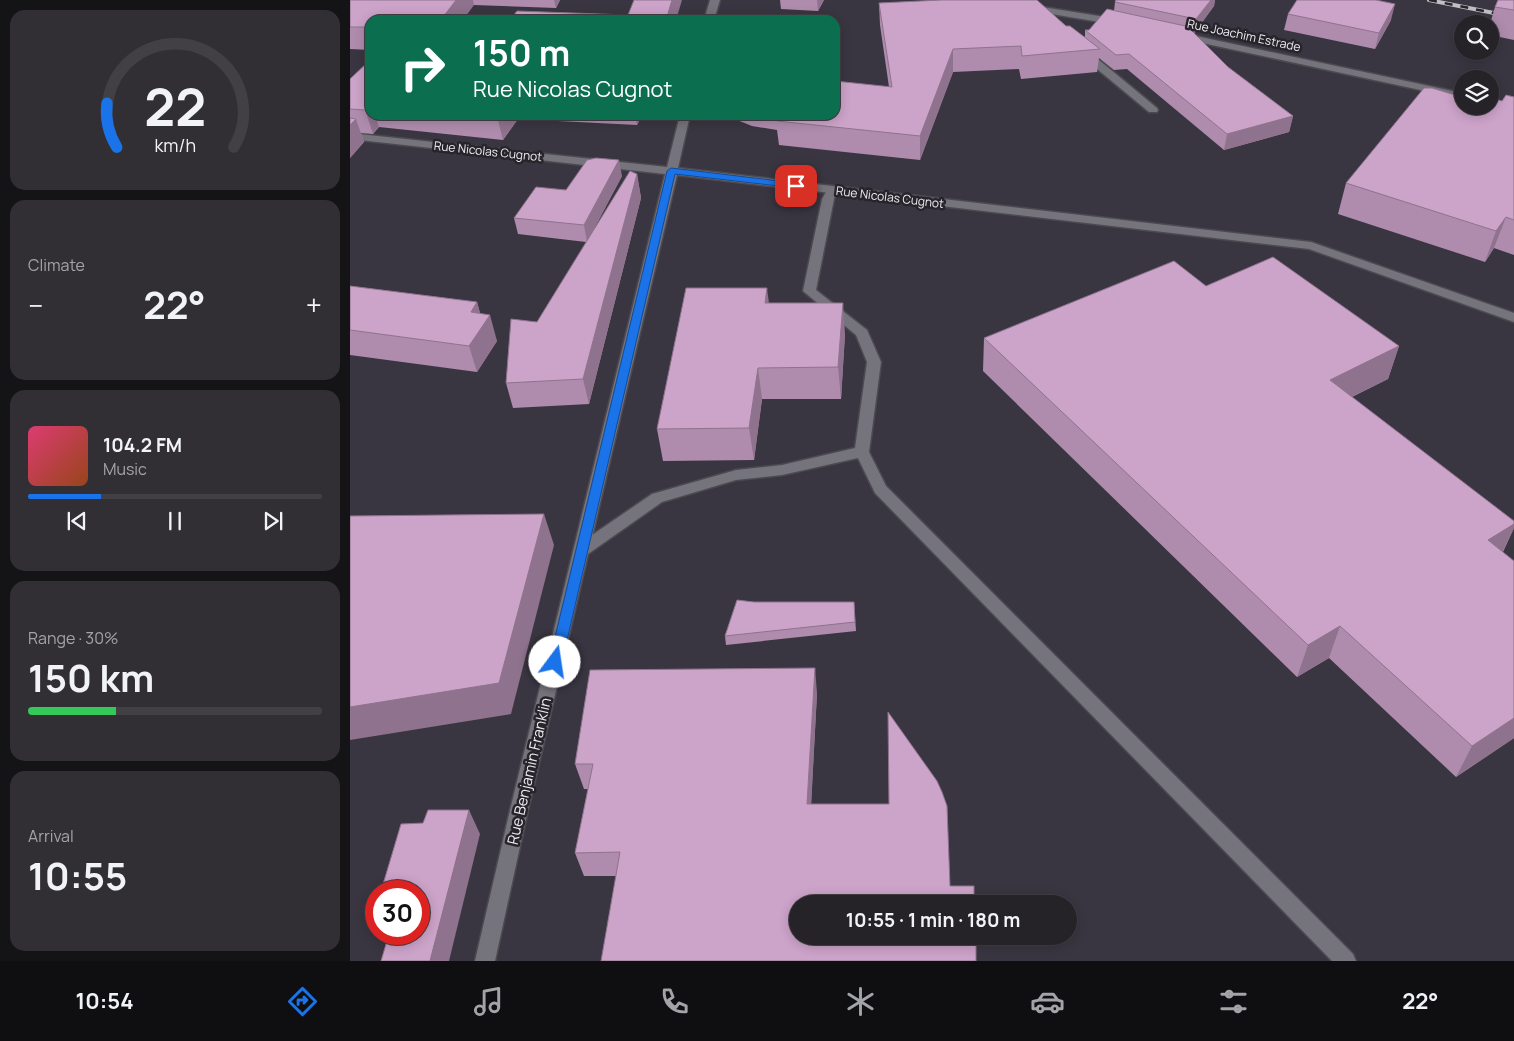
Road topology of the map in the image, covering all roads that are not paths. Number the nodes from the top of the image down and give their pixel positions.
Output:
1 (715, 0) edge
2 (710, 15) edge
3 (1046, 21) edge
4 (1132, 25) edge
5 (1170, 33) edge
6 (1076, 46) edge
7 (1454, 94) edge
8 (1153, 110) dead end
9 (684, 120) edge
10 (350, 136) edge
11 (671, 171) junction
12 (832, 190) junction
13 (1514, 318) edge
14 (862, 452) junction
15 (582, 550) junction
16 (485, 961) edge
17 (1346, 961) edge

1 - 2 street
3 - 4 street
5 - 7 street, Rue Joachim Estrade
6 - 8 street
9 - 11 street, Rue Benjamin Franklin
10 - 11 street, Rue Nicolas Cugnot
11 - 12 street, Rue Nicolas Cugnot
11 - 15 street, Rue Benjamin Franklin
12 - 13 street, Rue Nicolas Cugnot
12 - 14 street
14 - 15 street
14 - 17 street
15 - 16 street, Rue Benjamin Franklin

